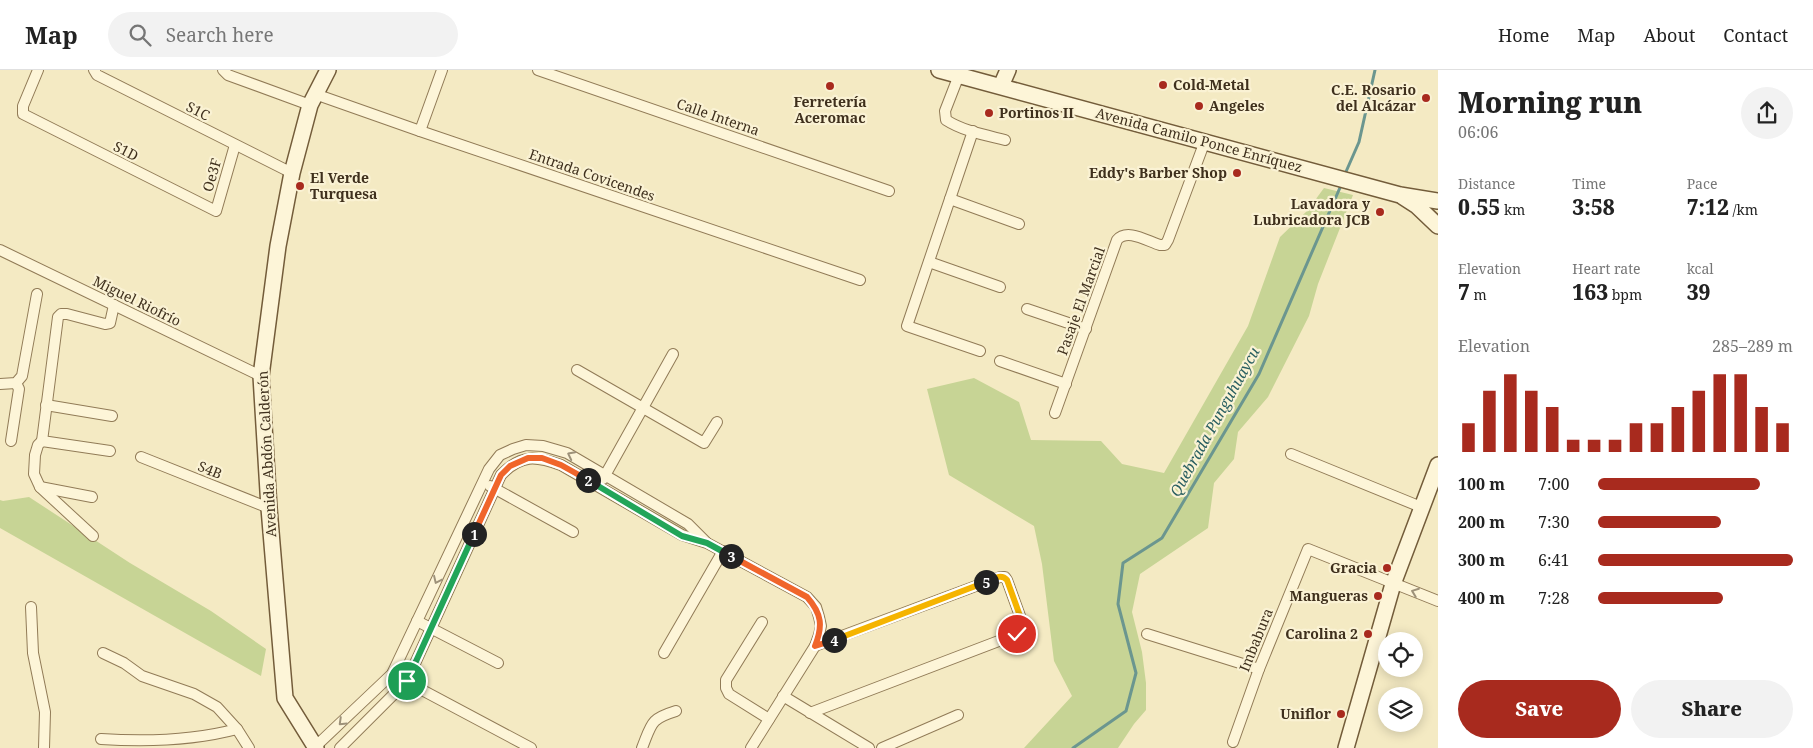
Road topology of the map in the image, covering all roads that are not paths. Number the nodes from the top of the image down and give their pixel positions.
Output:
1 (38, 70) edge
2 (94, 70) edge
3 (223, 70) edge
4 (328, 70) edge
5 (442, 70) edge
6 (538, 70) edge
7 (939, 70) edge
8 (1008, 70) edge
9 (959, 75) junction
10 (1001, 86) junction
11 (312, 100) junction
12 (420, 132) junction
13 (973, 132) junction
14 (1005, 140) dead end
15 (1206, 141) junction
16 (235, 145) junction
17 (292, 173) junction
18 (889, 191) dead end
19 (1400, 195) junction
20 (950, 199) junction
21 (1438, 201) edge
22 (216, 212) joint
23 (1019, 224) dead end
24 (1438, 226) edge
25 (0, 250) edge
26 (929, 262) junction
27 (860, 280) dead end
28 (1000, 287) dead end
29 (37, 294) dead end
30 (114, 305) junction
31 (1027, 309) dead end
32 (1086, 329) junction
33 (980, 351) dead end
34 (673, 354) dead end
35 (1000, 361) dead end
36 (577, 370) dead end
37 (261, 376) junction
38 (16, 383) junction
39 (0, 384) edge
40 (1066, 384) junction
41 (46, 405) junction
42 (643, 408) junction
43 (1055, 413) dead end
44 (112, 416) dead end
45 (717, 422) dead end
46 (11, 441) dead end
47 (42, 441) junction
48 (110, 451) dead end
49 (1291, 454) dead end
50 (141, 457) dead end
51 (1438, 465) edge
52 (606, 475) junction
53 (482, 483) junction
54 (598, 486) junction
55 (40, 487) junction
56 (495, 488) junction
57 (636, 493) junction
58 (92, 496) dead end
59 (629, 504) junction
60 (1421, 507) junction
61 (269, 508) junction
62 (573, 532) dead end
63 (93, 536) dead end
64 (707, 543) junction
65 (451, 549) junction
66 (723, 551) junction
67 (465, 554) junction
68 (1393, 584) junction
69 (1438, 601) edge
70 (31, 607) dead end
71 (417, 621) junction
72 (762, 622) dead end
73 (431, 627) junction
74 (1147, 634) dead end
75 (815, 646) junction
76 (103, 653) dead end
77 (664, 653) dead end
78 (498, 663) dead end
79 (1259, 669) junction
80 (392, 674) junction
81 (407, 681) junction
82 (783, 696) junction
83 (676, 711) dead end
84 (810, 712) junction
85 (958, 715) dead end
86 (769, 719) junction
87 (237, 729) junction
88 (101, 739) dead end
89 (1233, 742) dead end
90 (44, 748) edge
91 (249, 748) edge
92 (316, 748) edge
93 (340, 748) edge
94 (531, 748) edge
95 (642, 748) edge
96 (751, 748) edge
97 (869, 748) edge
98 (882, 748) edge
99 (1346, 748) edge

1 - 22 street, S1D
2 - 16 street, S1C
3 - 11 street, Entrada Covicendes
4 - 11 main road, Avenida Abdón Calderón
5 - 12 street
6 - 18 street, Calle Interna
7 - 9 main road, Avenida Camilo Ponce Enríquez
8 - 10 main road
9 - 10 main road, Avenida Camilo Ponce Enríquez
9 - 13 street
10 - 15 main road, Avenida Camilo Ponce Enríquez
11 - 12 street, Entrada Covicendes
11 - 17 main road, Avenida Abdón Calderón
12 - 27 street, Entrada Covicendes
13 - 14 street
13 - 20 street
15 - 19 main road, Avenida Camilo Ponce Enríquez
15 - 32 street, Pasaje El Marcial
16 - 17 street, S1C
16 - 22 street, Oe3F
17 - 37 main road, Avenida Abdón Calderón
19 - 21 main road, Avenida Camilo Ponce Enríquez
19 - 24 main road, Avenida Camilo Ponce Enríquez
20 - 23 street
20 - 26 street
25 - 30 street, Miguel Riofrío
26 - 28 street
26 - 33 street
29 - 38 street
30 - 37 street, Miguel Riofrío
30 - 41 street
31 - 32 street
32 - 40 street, Pasaje El Marcial
34 - 42 street
35 - 40 street
36 - 42 street
37 - 61 main road, Avenida Abdón Calderón
38 - 39 street
38 - 46 street
40 - 43 street, Pasaje El Marcial
41 - 44 street
41 - 47 street
42 - 45 street
42 - 52 street
47 - 48 street
47 - 55 street
49 - 60 street
50 - 61 street, S4B
51 - 60 main road
52 -> 53 street
52 - 54 street
52 - 57 street
53 - 56 street
53 - 65 street
54 - 56 street
54 - 59 street
55 - 58 street
55 - 63 street
56 - 62 street
56 - 67 street
57 - 59 street
57 - 64 street
59 - 64 street
60 - 68 main road
61 - 92 main road, Avenida Abdón Calderón
64 - 66 street
65 - 67 street
65 -> 71 street
66 - 75 street
66 - 77 street
67 - 73 street
69 -> 68 street
68 - 79 street, Imbabura
68 - 99 main road
70 - 90 street
71 - 73 street
71 - 80 street
72 - 86 street
73 - 78 street
73 - 81 street
74 - 79 street
75 - 82 street
75 - 84 street
76 - 87 street
79 - 89 street, Imbabura
80 - 81 street
80 -> 92 street
81 - 93 street
81 - 94 street
82 - 84 street
82 - 86 street
83 - 95 street
84 - 97 street
85 - 98 street
86 - 96 street
87 - 88 street
87 - 91 street

